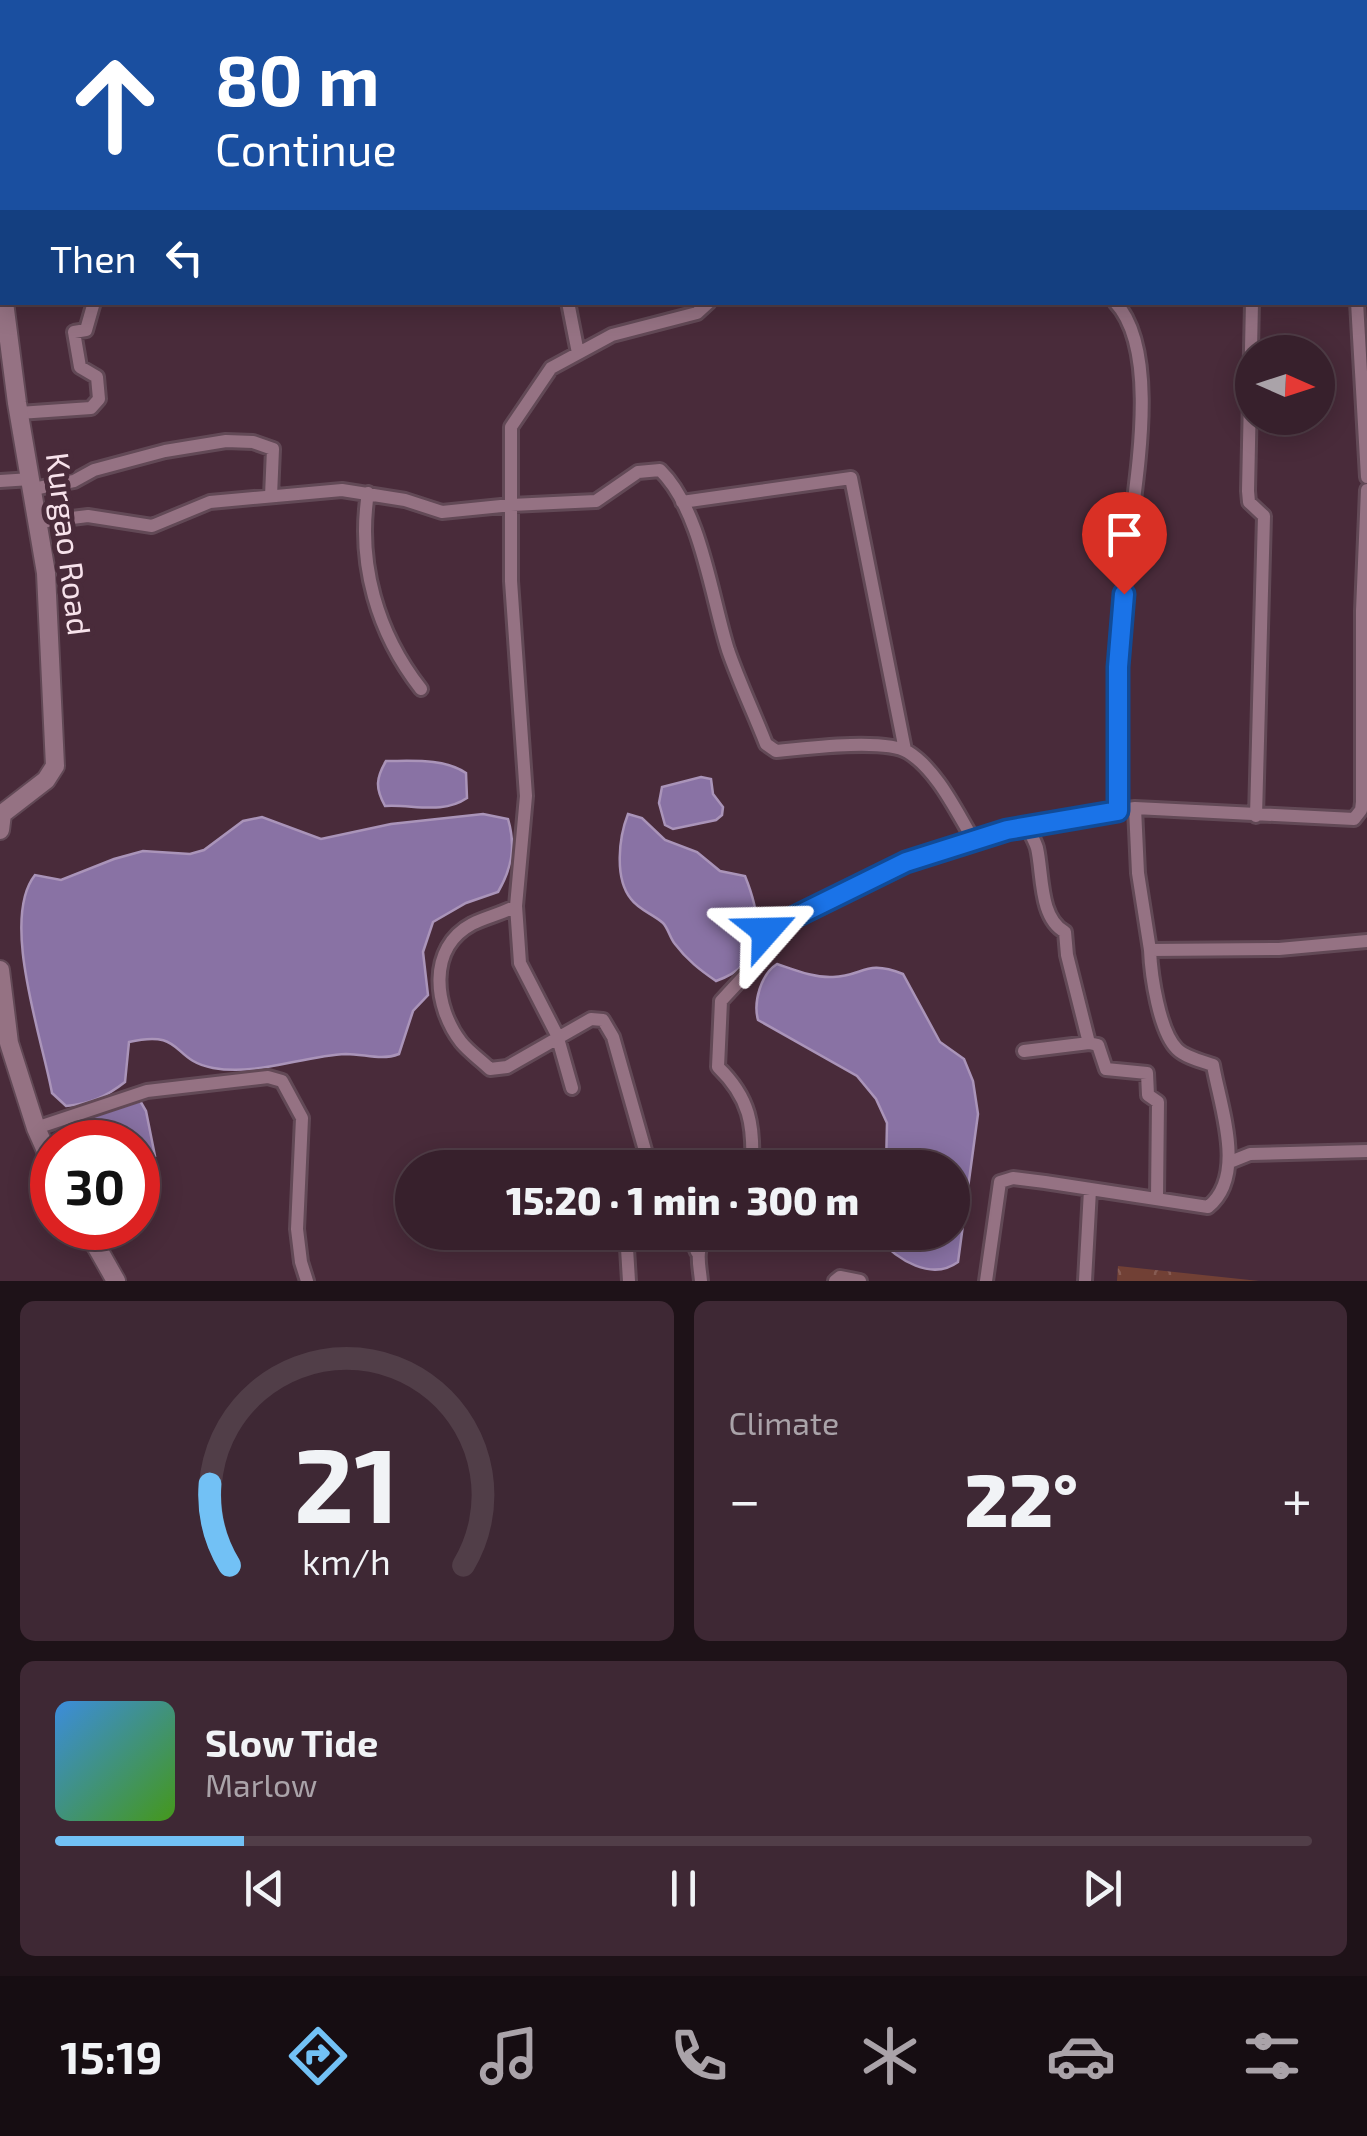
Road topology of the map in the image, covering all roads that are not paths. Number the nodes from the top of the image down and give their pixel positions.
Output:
1 (4, 305) edge
2 (93, 305) edge
3 (569, 305) edge
4 (706, 305) edge
5 (1118, 305) edge
6 (1252, 305) edge
7 (1356, 305) edge
8 (578, 353) junction
9 (19, 413) junction
10 (1367, 477) edge
11 (0, 481) edge
12 (32, 484) junction
13 (1367, 490) edge
14 (368, 493) junction
15 (271, 496) junction
16 (682, 502) junction
17 (511, 504) junction
18 (39, 522) junction
19 (421, 689) dead end
20 (905, 750) junction
21 (1135, 808) junction
22 (1118, 811) junction
23 (1256, 816) junction
24 (1, 820) edge
25 (1027, 826) junction
26 (973, 840) junction
27 (516, 906) junction
28 (1367, 941) edge
29 (1150, 950) junction
30 (0, 970) edge
31 (557, 1036) junction
32 (1090, 1043) junction
33 (1024, 1052) dead end
34 (572, 1088) dead end
35 (34, 1120) edge
36 (60, 1120) edge
37 (645, 1150) edge
38 (753, 1150) edge
39 (1367, 1151) edge
40 (1230, 1162) junction
41 (1090, 1190) junction
42 (1157, 1198) junction
43 (98, 1250) edge
44 (627, 1250) edge
45 (697, 1252) edge
46 (116, 1281) edge
47 (307, 1281) edge
48 (629, 1281) edge
49 (701, 1281) edge
50 (835, 1281) edge
51 (860, 1281) edge
52 (986, 1281) edge
53 (1085, 1281) edge

1 - 9 street, Kurgao Road
2 - 9 street
3 - 8 street
4 - 8 street
5 - 22 street
6 - 23 street
7 - 10 street
8 - 17 street
9 - 12 street, Kurgao Road
11 - 12 street
12 - 15 street
12 - 18 street, Kurgao Road
13 - 23 street
14 - 15 street
14 - 17 street
14 - 19 street
15 - 18 street
16 - 17 street
16 - 20 street
16 - 20 street
17 - 27 street
18 - 24 street, Kurgao Road
20 - 26 street
21 - 22 street
21 - 23 street
21 - 29 street
22 - 25 street
25 - 26 street
25 - 32 street
26 - 38 street
27 - 31 street
27 - 31 street
28 - 29 street
29 - 40 street
30 - 35 street
31 - 34 street
31 - 37 street
32 - 33 street
32 - 42 street
36 - 47 street
39 - 40 street
40 - 42 street
41 - 42 street
41 - 52 street
41 - 53 street
43 - 46 street
44 - 48 street
45 - 49 street
50 - 51 street

